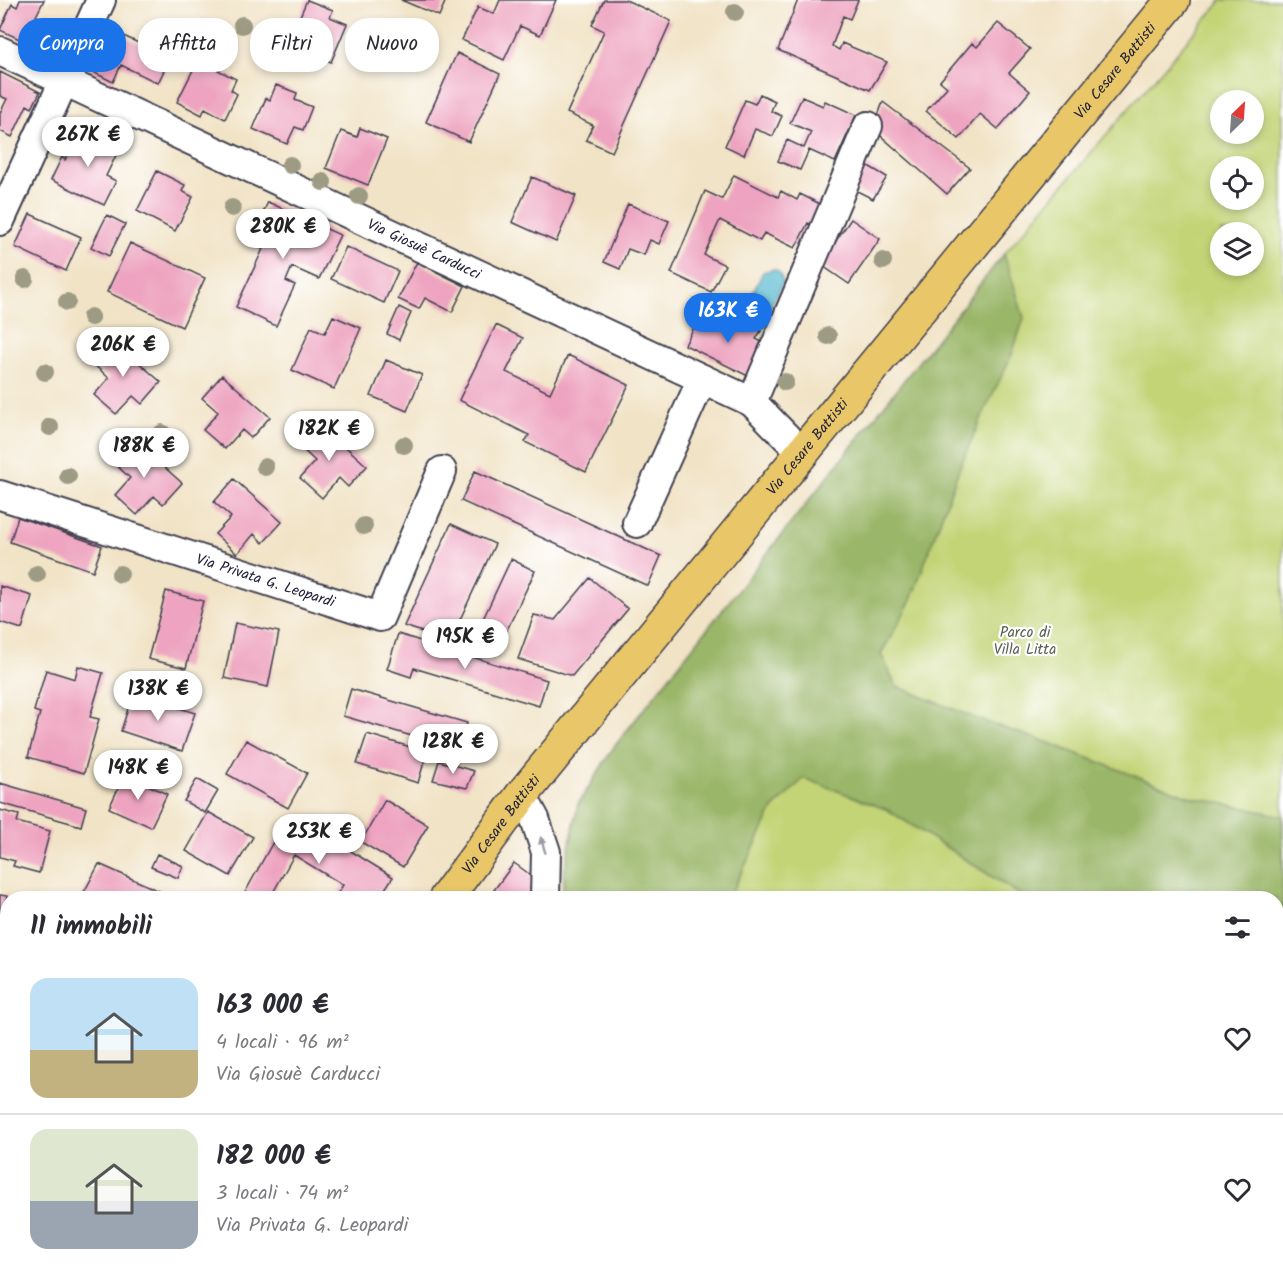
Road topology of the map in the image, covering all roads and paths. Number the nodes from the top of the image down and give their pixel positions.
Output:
1 (101, 0) edge
2 (1173, 0) edge
3 (0, 51) edge
4 (63, 81) junction
5 (868, 126) dead end
6 (0, 221) edge
7 (702, 379) junction
8 (752, 402) junction
9 (802, 453) junction
10 (442, 471) dead end
11 (0, 495) edge
12 (637, 524) dead end
13 (522, 795) junction
14 (451, 891) edge
15 (545, 891) edge

1 - 4 street
2 - 9 main road, Via Cesare Battisti
3 - 4 street, Via Giosuè Carducci
4 - 6 street
4 - 7 street, Via Giosuè Carducci
5 - 8 street
7 - 8 street, Via Giosuè Carducci
7 - 12 street
8 - 9 street, Via Giosuè Carducci
9 - 13 main road, Via Cesare Battisti
10 - 11 street, Via Privata G. Leopardi
13 - 14 main road, Via Cesare Battisti
15 -> 13 street

